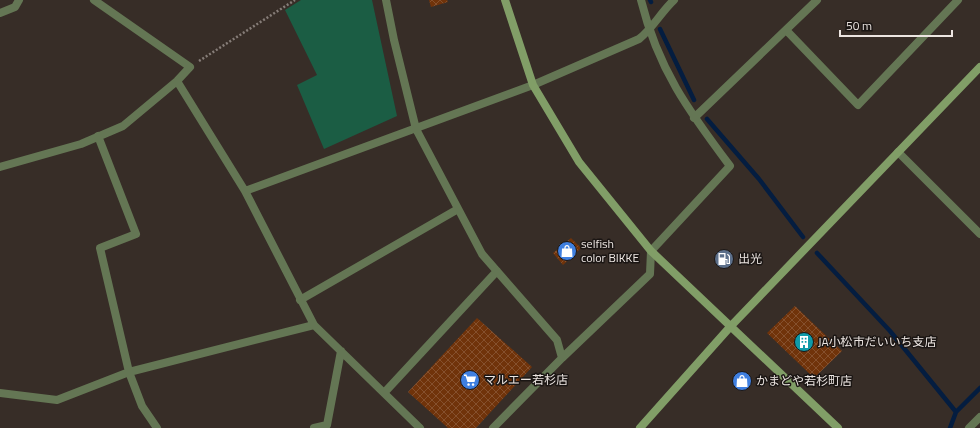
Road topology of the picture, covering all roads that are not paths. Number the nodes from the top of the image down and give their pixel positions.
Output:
1 (18, 0) edge
2 (94, 0) edge
3 (386, 0) edge
4 (505, 0) edge
5 (641, 0) edge
6 (674, 0) edge
7 (817, 0) edge
8 (958, 0) edge
9 (0, 12) edge
10 (649, 31) junction
11 (787, 31) junction
12 (980, 67) edge
13 (177, 81) junction
14 (533, 86) junction
15 (694, 118) junction
16 (416, 129) junction
17 (98, 136) junction
18 (898, 152) junction
19 (0, 167) edge
20 (245, 191) junction
21 (458, 210) junction
22 (980, 234) edge
23 (651, 250) junction
24 (497, 271) junction
25 (300, 300) junction
26 (314, 324) junction
27 (730, 327) junction
28 (341, 351) junction
29 (562, 358) junction
30 (129, 372) junction
31 (0, 393) edge
32 (384, 393) junction
33 (980, 417) edge
34 (327, 427) edge
35 (157, 428) edge
36 (314, 428) edge
37 (420, 428) edge
38 (493, 428) edge
39 (640, 428) edge
40 (838, 428) edge
41 (969, 428) edge

1 - 9 street
2 - 13 street
3 - 16 street
4 - 14 street
5 - 10 street
6 - 10 street
7 - 11 street
8 - 11 street
10 - 14 street
10 - 15 street
11 - 15 street
12 - 18 street
13 - 17 street
13 - 20 street
14 - 16 street
14 - 23 street
15 - 23 street
16 - 20 street
16 - 21 street
17 - 19 street
17 - 30 street
18 - 22 street
18 - 27 street
20 - 25 street
21 - 24 street
21 - 25 street
23 - 27 street
23 - 29 street
24 - 29 street
24 - 32 street
25 - 26 street
26 - 28 street
26 - 30 street
27 - 39 street
27 - 40 street
28 - 32 street
28 - 34 street
29 - 38 street
30 - 31 street
30 - 35 street
32 - 37 street
33 - 41 street
34 - 36 street

